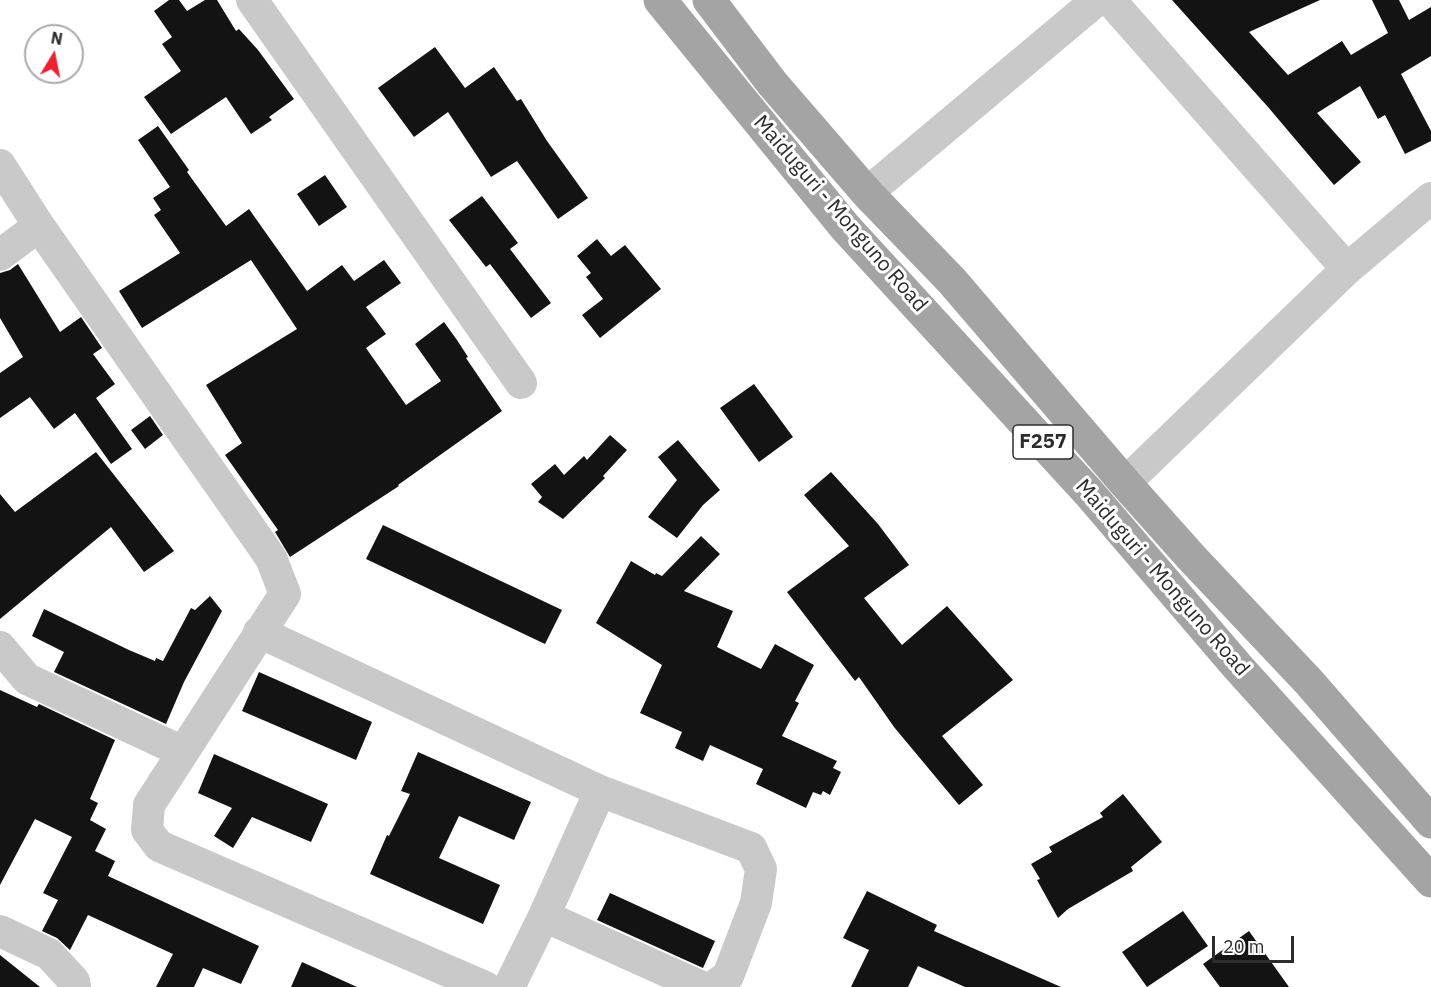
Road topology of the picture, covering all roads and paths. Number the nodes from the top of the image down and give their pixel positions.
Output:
1 (252, 0) edge
2 (660, 0) edge
3 (709, 0) edge
4 (1091, 3) edge
5 (0, 165) edge
6 (867, 193) junction
7 (1431, 198) edge
8 (39, 226) junction
9 (0, 255) edge
10 (1347, 269) junction
11 (521, 383) dead end
12 (1125, 483) junction
13 (259, 632) junction
14 (0, 647) edge
15 (183, 752) junction
16 (600, 791) junction
17 (1431, 822) edge
18 (1431, 881) edge
19 (544, 916) junction
20 (0, 931) edge
21 (75, 987) edge
22 (484, 987) edge
23 (509, 987) edge
24 (702, 987) edge
25 (712, 987) edge

1 - 11 street
2 - 18 main road, Maiduguri - Monguno Road / F257
3 - 6 main road, Maiduguri - Monguno Road / F257
4 - 6 street
4 - 10 street
5 - 8 street
6 - 12 main road, Maiduguri - Monguno Road / F257
7 - 10 street
8 - 9 street
8 - 13 street
10 - 12 street
12 - 17 main road, Maiduguri - Monguno Road / F257
13 - 15 street
13 - 16 street
14 - 15 street
15 - 22 street
16 - 19 street
16 - 25 street
19 - 23 street
19 - 24 street
20 - 21 street

